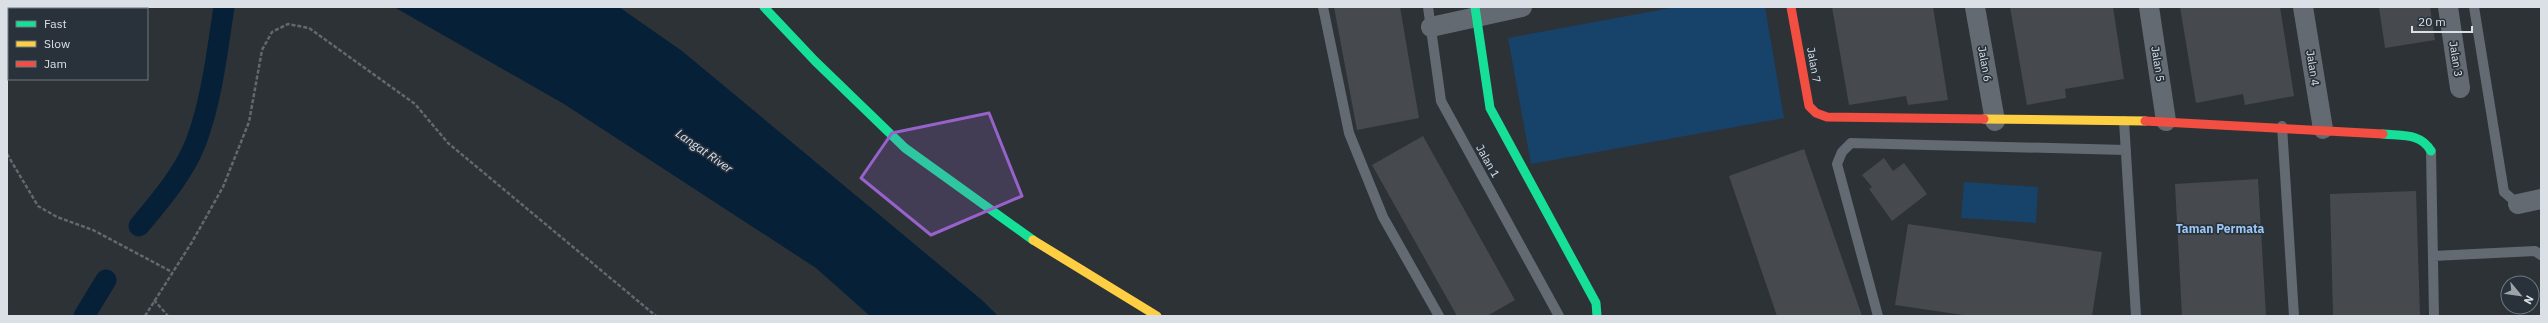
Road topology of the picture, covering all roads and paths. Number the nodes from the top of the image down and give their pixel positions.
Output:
1 (764, 7) edge
2 (1323, 7) edge
3 (1428, 7) edge
4 (1522, 7) edge
5 (1791, 7) edge
6 (1975, 7) edge
7 (2149, 7) edge
8 (2303, 7) edge
9 (2448, 7) edge
10 (2474, 7) edge
11 (1476, 12) edge
12 (1431, 27) junction
13 (2460, 88) dead end
14 (1996, 121) junction
15 (2124, 121) junction
16 (2166, 121) junction
17 (2282, 126) junction
18 (2323, 129) junction
19 (2126, 150) junction
20 (2431, 151) joint
21 (7, 154) edge
22 (2541, 199) edge
23 (2518, 204) joint
24 (2541, 255) edge
25 (2433, 256) junction
26 (172, 272) junction
27 (154, 300) junction
28 (145, 316) edge
29 (168, 316) edge
30 (656, 316) edge
31 (1157, 316) edge
32 (1439, 316) edge
33 (1558, 316) edge
34 (1597, 316) edge
35 (1878, 316) edge
36 (2136, 316) edge
37 (2294, 316) edge
38 (2434, 316) edge

1 - 31 street
2 - 32 lane
3 - 12 lane, Jalan 1
4 - 11 street
5 - 14 street, Jalan 7
6 - 14 street, Jalan 6
7 - 16 street, Jalan 5
8 - 18 street, Jalan 4
9 - 13 street, Jalan 3
10 - 23 lane
11 - 12 street
11 - 34 street
12 - 33 lane, Jalan 1
14 - 15 street
15 - 16 street
15 - 19 lane
16 - 17 street
17 - 18 street
17 - 37 lane
18 - 20 street
19 - 35 lane
19 - 36 lane
20 - 25 lane
21 - 26 path
22 - 23 street
24 - 25 lane
25 - 38 lane
26 - 27 path
26 - 30 path
27 - 28 path
27 - 29 path

